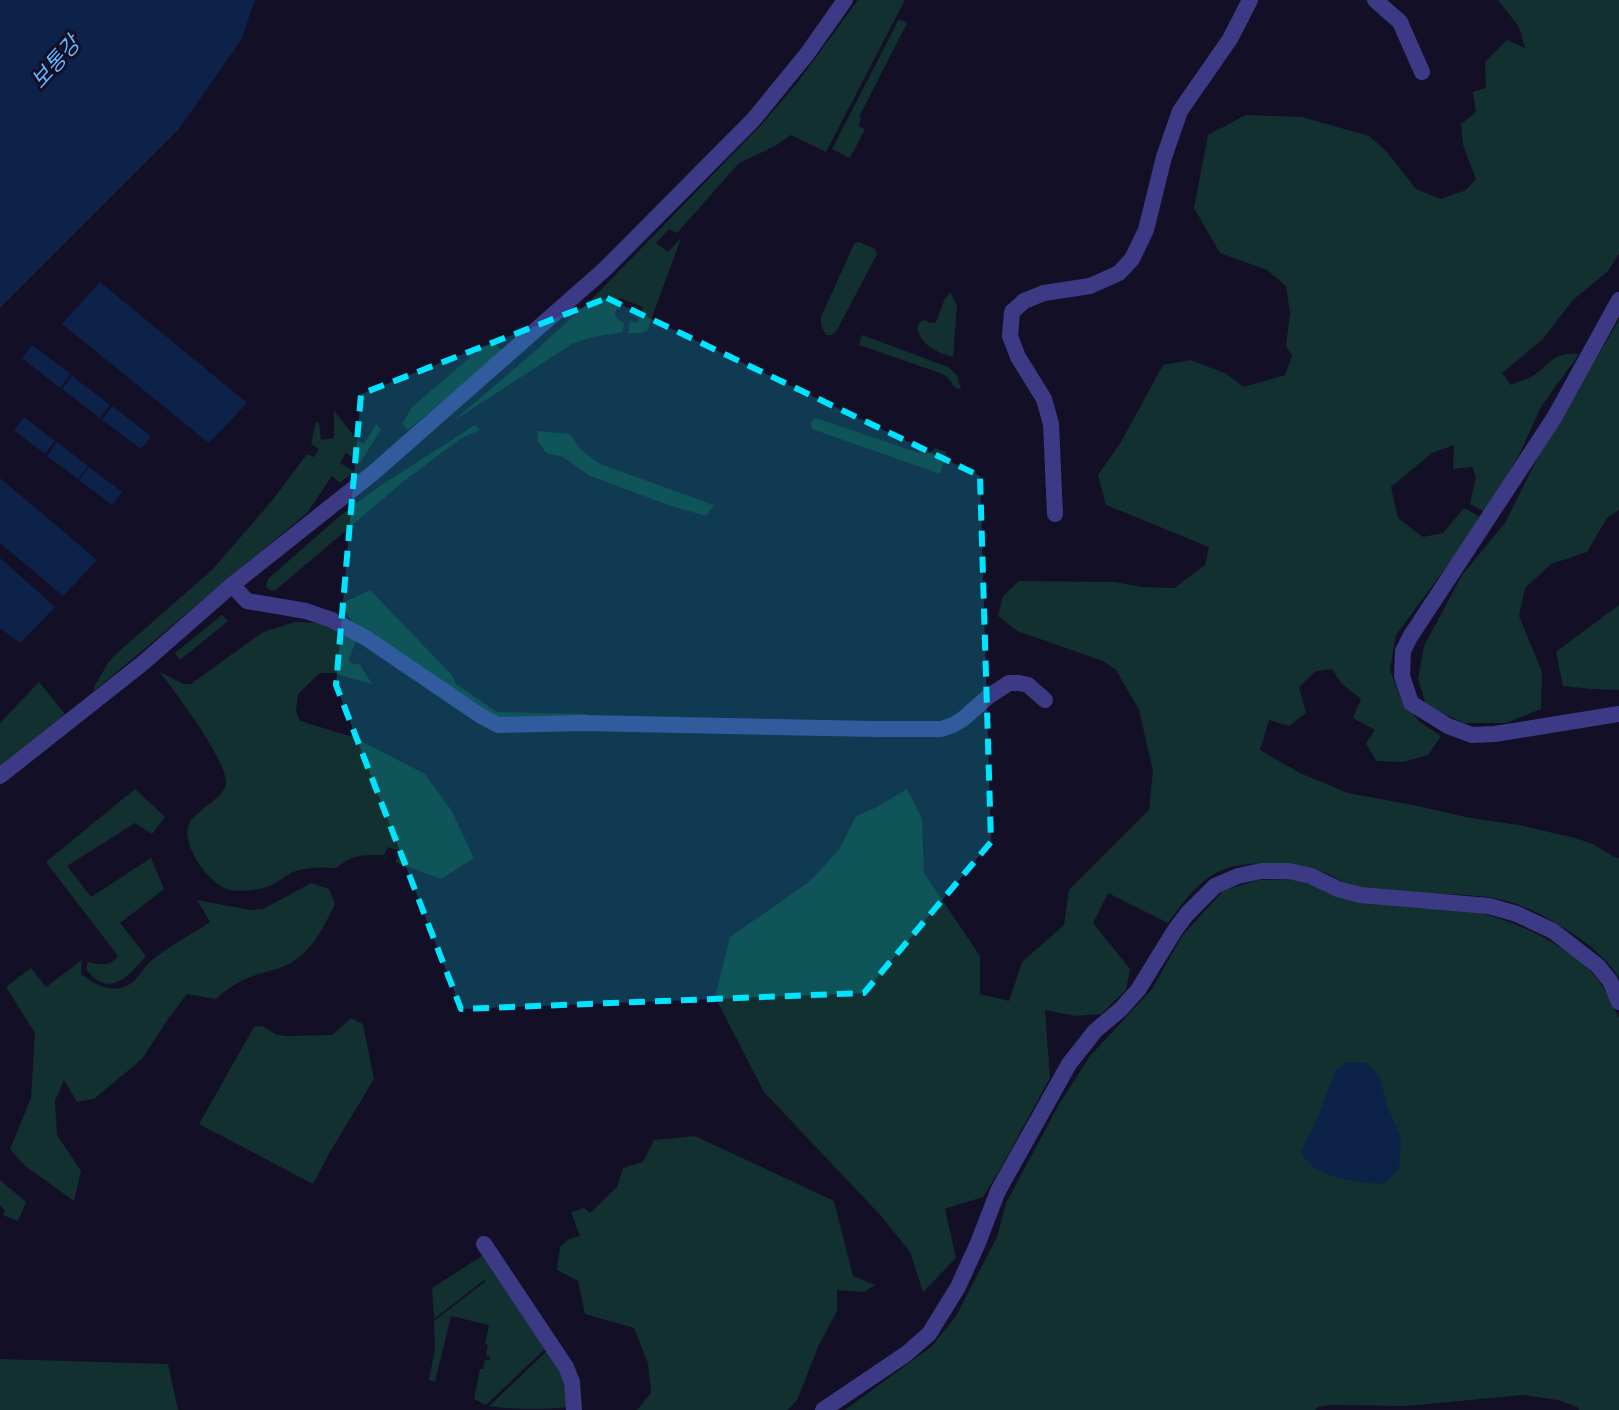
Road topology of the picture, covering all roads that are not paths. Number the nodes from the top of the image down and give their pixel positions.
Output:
1 (845, 0) edge
2 (1250, 0) edge
3 (1375, 0) edge
4 (1422, 72) dead end
5 (1619, 300) edge
6 (1055, 514) dead end
7 (232, 585) junction
8 (1045, 700) dead end
9 (1619, 714) edge
10 (0, 776) edge
11 (1619, 1002) edge
12 (484, 1244) dead end
13 (574, 1410) edge
14 (823, 1410) edge

1 - 7 street
2 - 6 street
3 - 4 street
5 - 9 street
7 - 8 street
7 - 10 street
11 - 14 street
12 - 13 street

